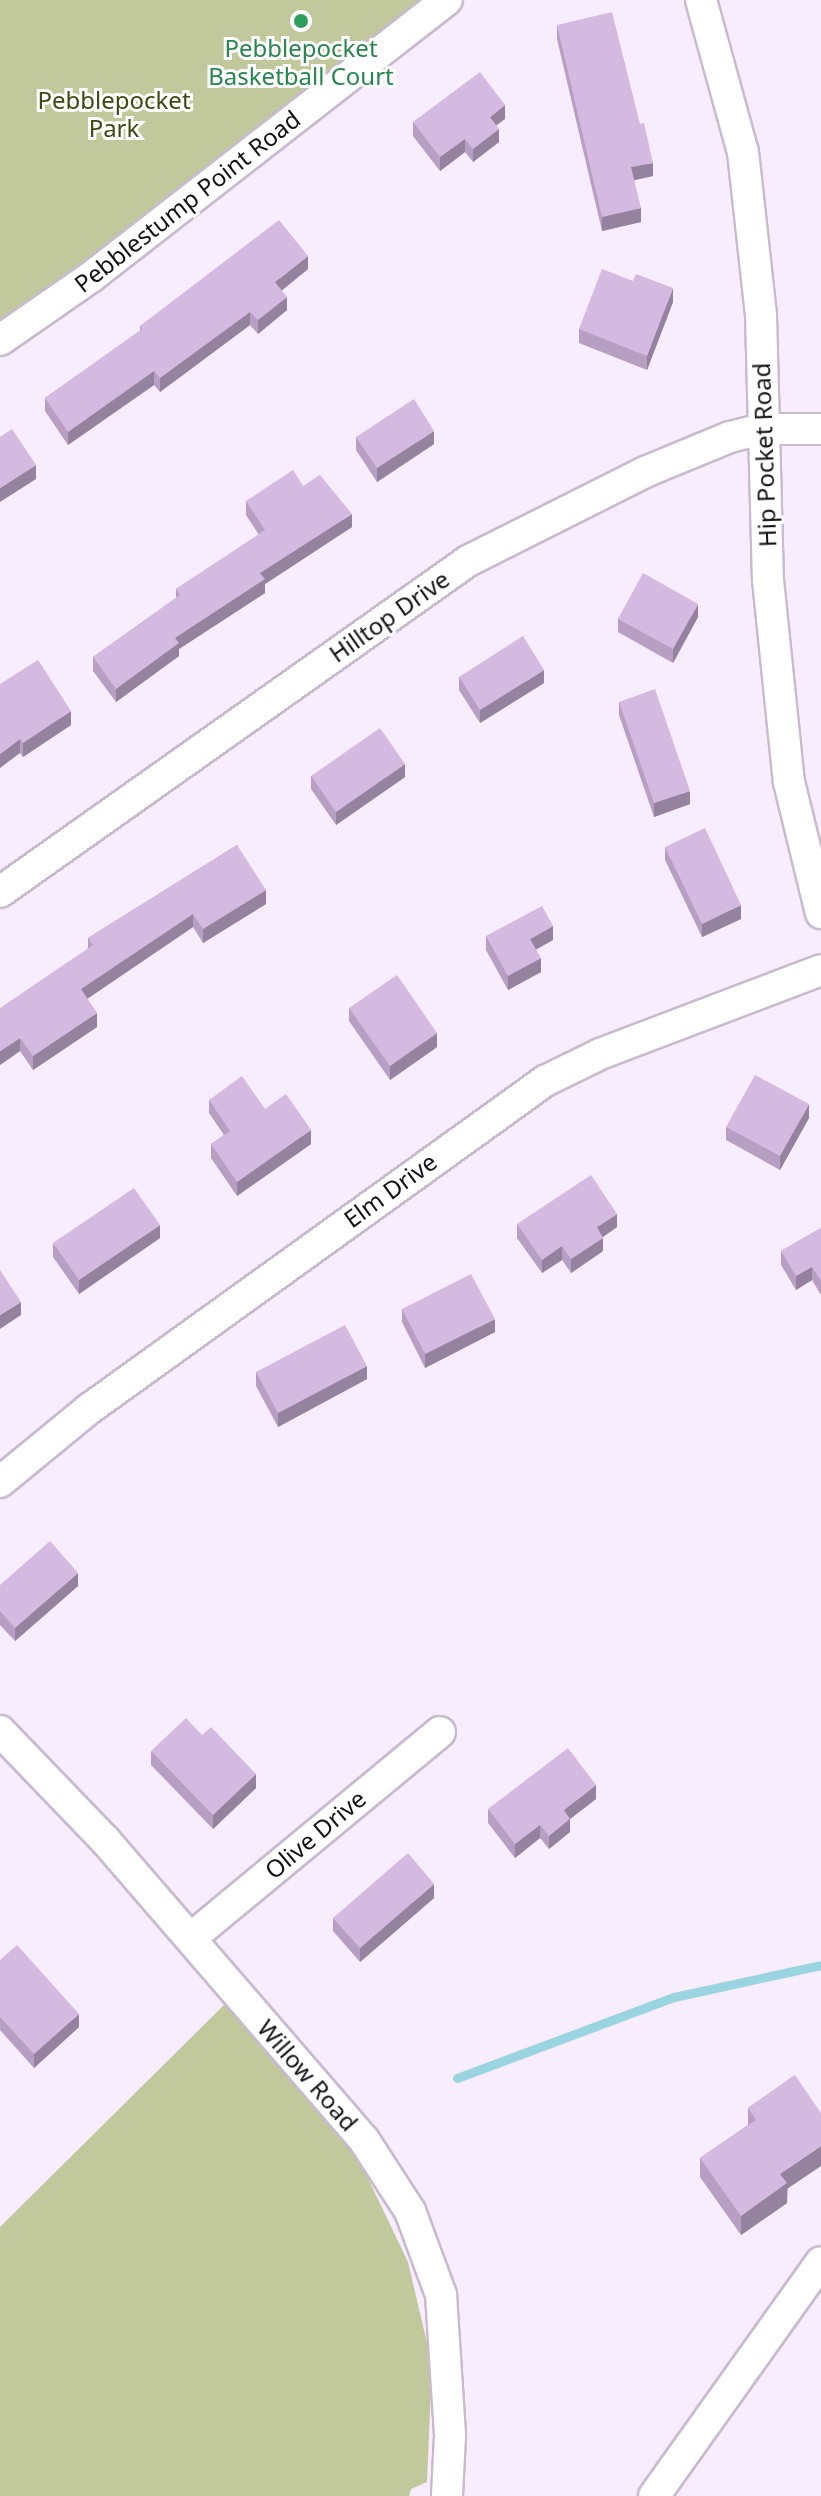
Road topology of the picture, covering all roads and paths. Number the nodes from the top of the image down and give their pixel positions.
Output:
1 (447, 0) edge
2 (701, 0) edge
3 (0, 340) edge
4 (763, 429) junction
5 (821, 429) edge
6 (0, 892) edge
7 (821, 913) edge
8 (821, 970) edge
9 (0, 1482) edge
10 (0, 1731) edge
11 (440, 1732) dead end
12 (191, 1938) junction
13 (821, 2262) edge
14 (451, 2495) edge
15 (654, 2496) edge

1 - 3 street, Pebblestump Point Road
2 - 4 street, Hip Pocket Road
4 - 5 street, Hilltop Drive
4 - 6 street, Hilltop Drive
4 - 7 street, Hip Pocket Road
8 - 9 street, Elm Drive
10 - 12 street, Willow Road
11 - 12 street, Olive Drive
12 - 14 street, Willow Road
13 - 15 street

